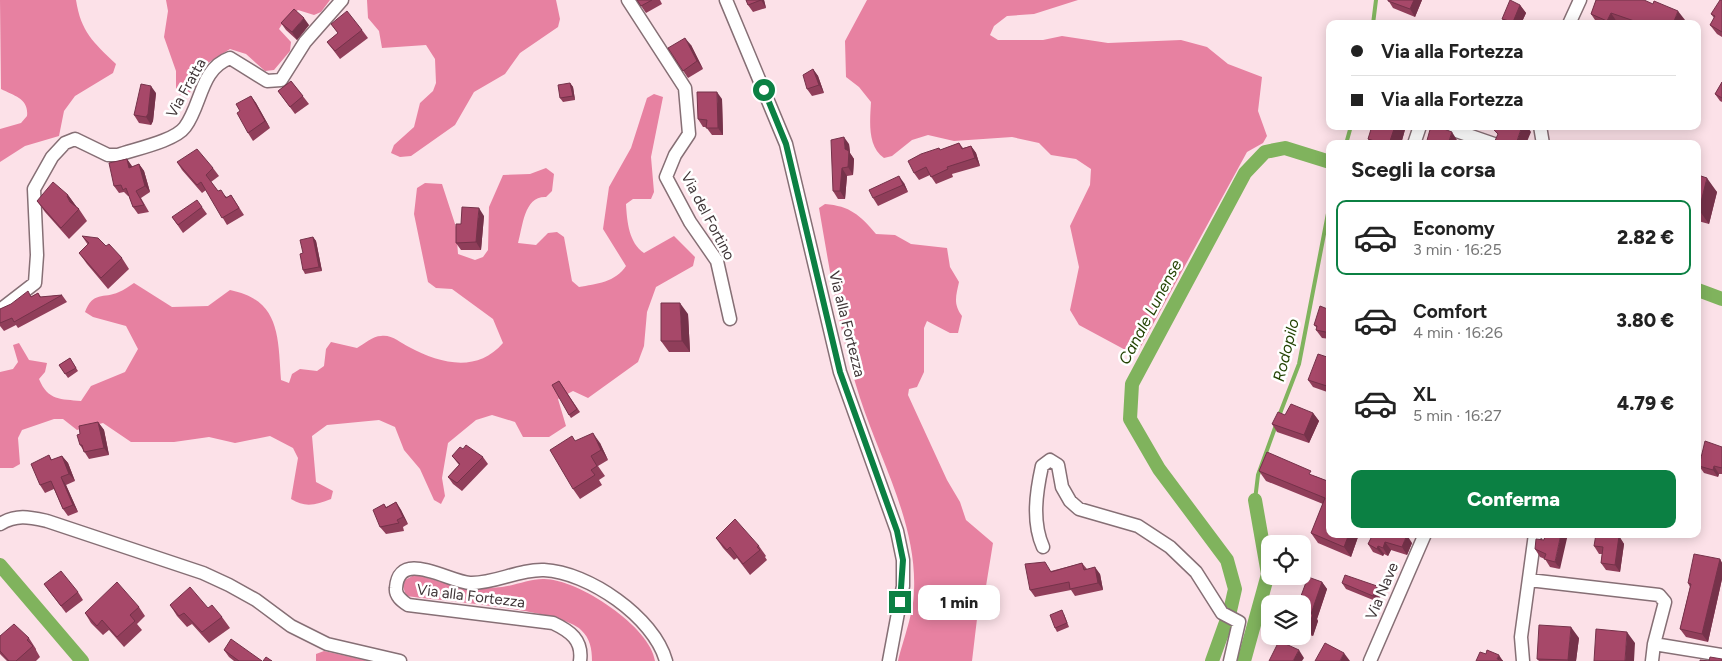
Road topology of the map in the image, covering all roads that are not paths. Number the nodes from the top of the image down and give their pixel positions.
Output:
1 (342, 0) edge
2 (628, 0) edge
3 (726, 0) edge
4 (1580, 0) edge
5 (1572, 20) edge
6 (1454, 130) edge
7 (1482, 140) edge
8 (0, 310) edge
9 (730, 319) dead end
10 (0, 524) edge
11 (1423, 538) edge
12 (1534, 538) edge
13 (1043, 547) dead end
14 (1529, 580) junction
15 (1654, 644) junction
16 (1722, 655) edge
17 (400, 661) edge
18 (580, 661) edge
19 (666, 661) edge
20 (889, 661) edge
21 (1230, 661) edge
22 (1370, 661) edge
23 (1523, 661) edge
24 (1652, 661) edge

1 - 8 street, Via Fratta
2 - 9 street, Via del Fortino
3 - 20 street, Via alla Fortezza
4 - 5 street
6 - 7 street
10 - 17 street
11 - 22 street, Via Nave
12 - 14 street
13 - 21 street
14 - 15 street
14 - 23 street
15 - 16 street
15 - 24 street
18 - 19 street, Via alla Fortezza

